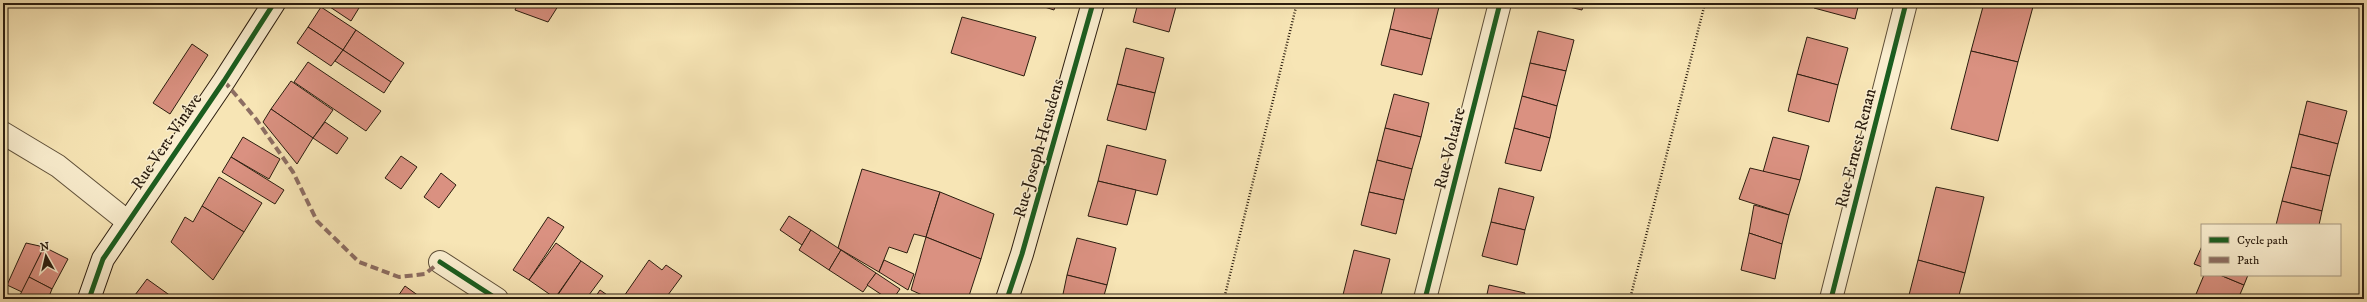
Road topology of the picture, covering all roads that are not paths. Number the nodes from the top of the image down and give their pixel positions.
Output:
1 (274, 3) edge
2 (1093, 3) edge
3 (1500, 3) edge
4 (1906, 3) edge
5 (3, 133) edge
6 (128, 222) junction
7 (440, 262) dead end
8 (90, 299) edge
9 (497, 299) edge
10 (1007, 299) edge
11 (1425, 299) edge
12 (1830, 299) edge

1 - 6 street, Rue Vert-Vinâve
2 - 10 street, Rue Joseph Heusdens
3 - 11 street, Rue Voltaire
4 - 12 street, Rue Ernest Renan
5 - 6 street
6 - 8 street, Rue Vert-Vinâve
7 - 9 street

